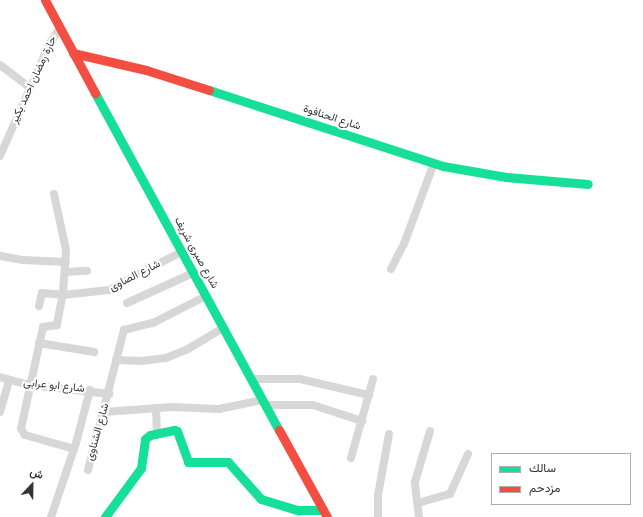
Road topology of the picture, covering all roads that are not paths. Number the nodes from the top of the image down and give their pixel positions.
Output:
1 (44, 1) edge
2 (60, 28) junction
3 (73, 53) junction
4 (0, 65) edge
5 (30, 88) junction
6 (0, 156) edge
7 (434, 163) junction
8 (588, 184) dead end
9 (54, 194) dead end
10 (181, 252) junction
11 (0, 256) edge
12 (66, 262) junction
13 (391, 269) dead end
14 (88, 271) dead end
15 (65, 272) junction
16 (193, 273) junction
17 (63, 295) junction
18 (206, 296) junction
19 (127, 303) dead end
20 (39, 306) dead end
21 (223, 328) junction
22 (39, 343) junction
23 (94, 352) dead end
24 (116, 360) junction
25 (0, 377) edge
26 (251, 379) junction
27 (373, 379) dead end
28 (9, 380) junction
29 (30, 385) junction
30 (90, 390) junction
31 (109, 394) junction
32 (369, 395) junction
33 (2, 399) edge
34 (264, 402) junction
35 (156, 408) junction
36 (0, 412) edge
37 (104, 412) junction
38 (362, 421) junction
39 (430, 431) dead end
40 (157, 434) junction
41 (389, 434) dead end
42 (74, 450) junction
43 (468, 454) dead end
44 (351, 458) dead end
45 (88, 470) dead end
46 (418, 503) junction
47 (325, 513) edge
48 (50, 517) edge
49 (105, 517) edge
50 (378, 517) edge
51 (419, 517) edge

1 - 2 street, شارع صبرى شريف
2 - 3 street, شارع صبرى شريف
2 - 5 street, حارة رمضان احمد بكير
3 - 7 street, شارع الحنافوة
3 - 10 street, شارع صبرى شريف
4 - 5 street
5 - 6 street, حارة رمضان احمد بكير
7 - 8 street, شارع الحنافوة
7 - 13 street
9 - 12 street
10 - 16 street, شارع صبرى شريف
10 - 17 street, شارع الصاوى
11 - 12 street
12 - 15 street
14 - 15 street
15 - 17 street
16 - 18 street, شارع صبرى شريف
16 - 19 street
17 - 20 street, شارع الصاوى
17 - 22 street
18 - 21 street, شارع صبرى شريف
18 - 24 street, شارع الشناوى
21 - 24 street
21 - 26 street, شارع صبرى شريف
22 - 23 street
22 - 29 street
24 - 31 street, شارع الشناوى
25 - 28 street, شارع ابو عرابى
26 - 32 street
26 - 34 street, شارع صبرى شريف
27 - 32 street
28 - 29 street, شارع ابو عرابى
28 - 33 street
29 - 30 street, شارع ابو عرابى
29 - 42 street
30 - 31 street, شارع ابو عرابى
30 - 42 street
31 - 37 street, شارع الشناوى
32 - 38 street
33 - 36 street
34 - 35 street
34 - 38 street
34 - 47 street, شارع صبرى شريف
35 - 37 street
35 - 40 street
37 - 45 street, شارع الشناوى
38 - 44 street
39 - 46 street
40 - 47 street
40 - 49 street
41 - 50 street
42 - 48 street
43 - 46 street
46 - 51 street

